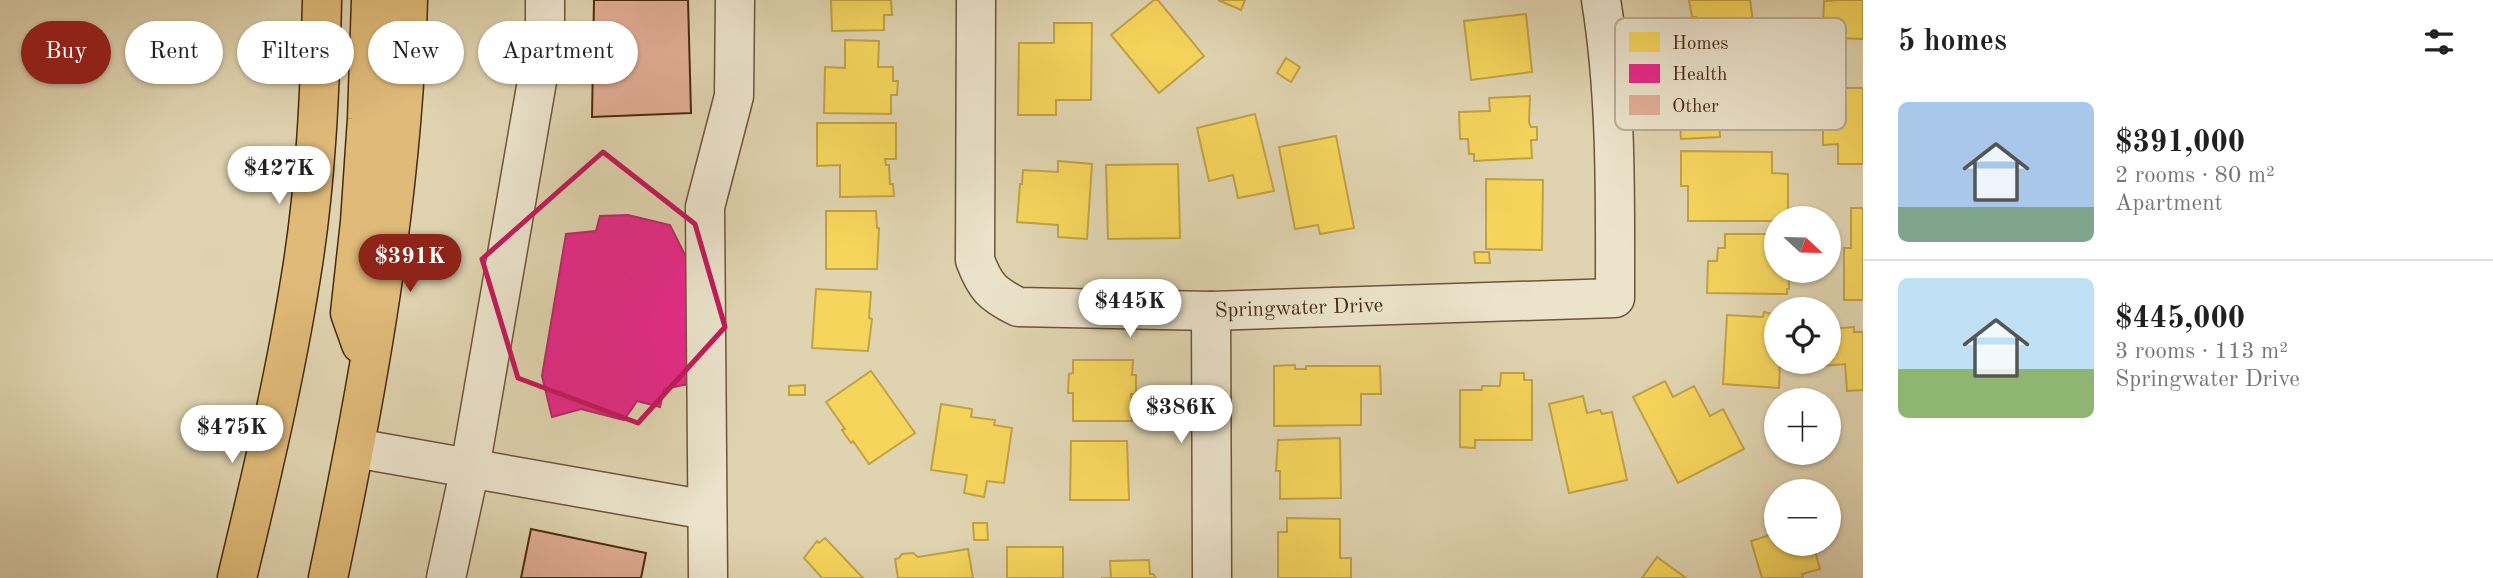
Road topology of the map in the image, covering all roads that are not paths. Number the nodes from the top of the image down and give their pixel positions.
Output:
1 (322, 0) edge
2 (371, 0) edge
3 (408, 0) edge
4 (545, 0) edge
5 (735, 0) edge
6 (976, 0) edge
7 (1601, 0) edge
8 (1211, 311) junction
9 (369, 366) junction
10 (355, 448) junction
11 (470, 468) junction
12 (707, 510) junction
13 (237, 578) edge
14 (328, 578) edge
15 (446, 578) edge
16 (708, 578) edge
17 (1212, 578) edge

1 - 13 main road
2 - 9 main road
3 - 9 main road
4 - 11 street
5 - 12 street
6 - 8 street, Springwater Drive
7 - 8 street, Springwater Drive
8 - 17 street
9 - 10 main road
10 - 11 street
10 - 14 main road
11 - 12 street
11 - 15 street
12 - 16 street

